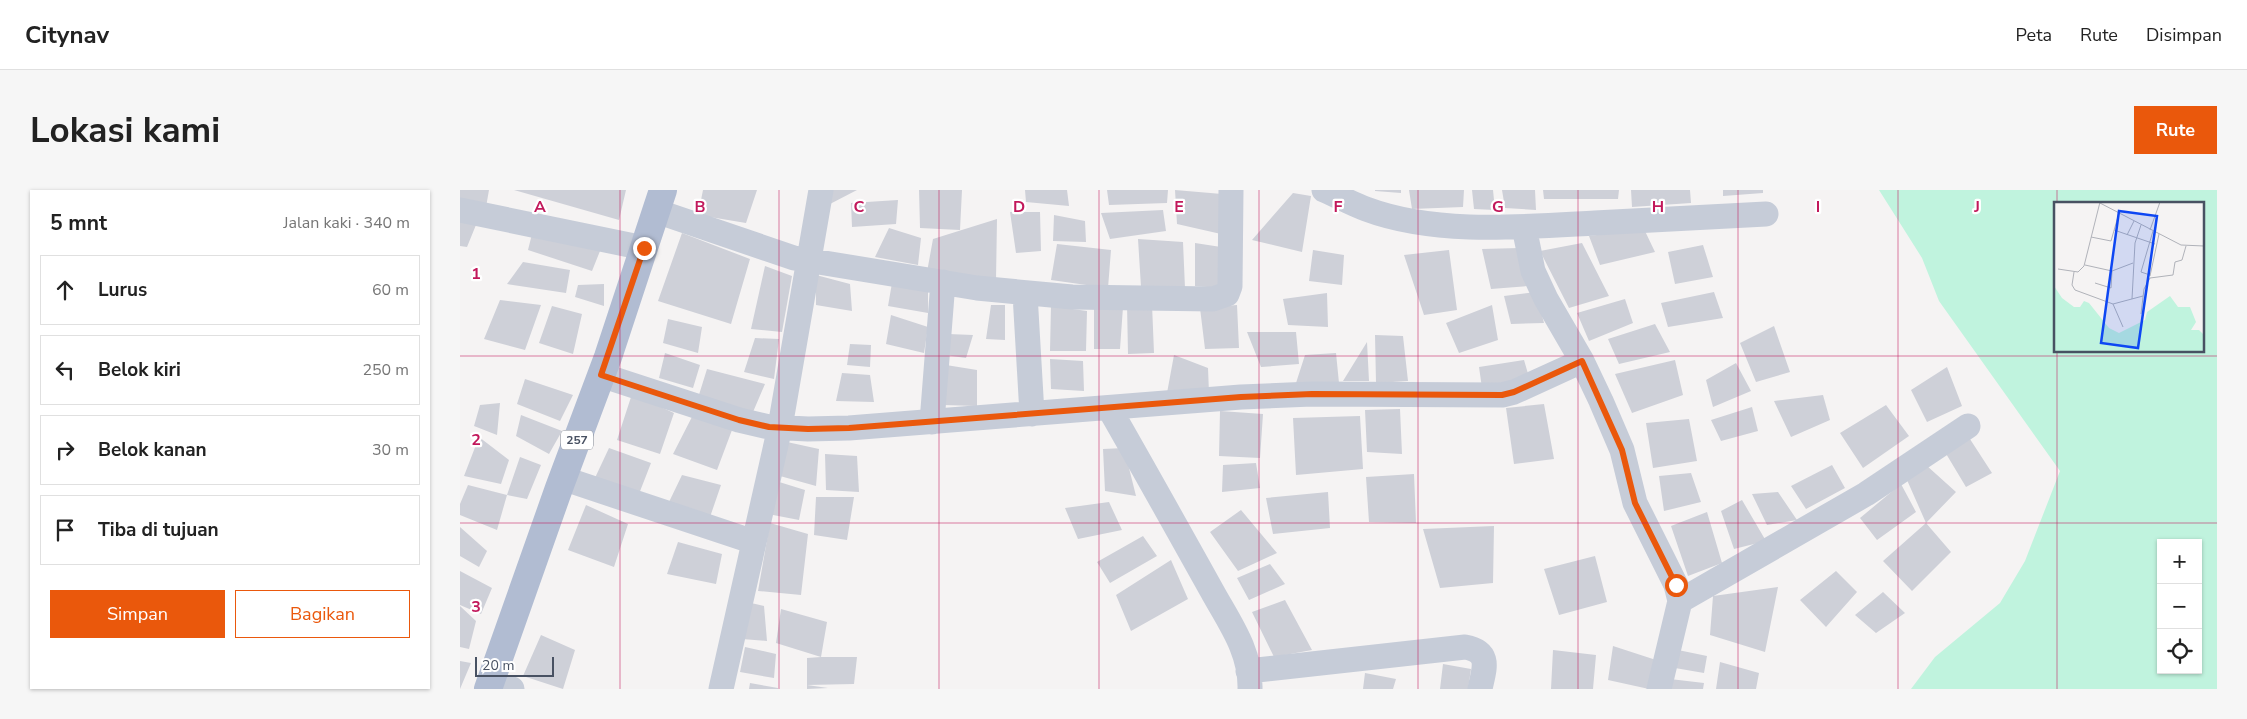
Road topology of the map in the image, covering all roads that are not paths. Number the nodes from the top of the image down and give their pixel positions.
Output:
1 (821, 190) edge
2 (1231, 190) edge
3 (1324, 190) edge
4 (660, 201) edge
5 (460, 210) edge
6 (1766, 214) dead end
7 (1524, 227) junction
8 (644, 248) junction
9 (810, 261) junction
10 (943, 282) junction
11 (1025, 294) junction
12 (1582, 361) junction
13 (601, 375) junction
14 (1109, 408) junction
15 (1032, 414) junction
16 (932, 422) junction
17 (1968, 426) dead end
18 (780, 428) junction
19 (562, 478) junction
20 (754, 542) junction
21 (1680, 601) junction
22 (1249, 680) edge
23 (496, 687) edge
24 (721, 689) edge
25 (1480, 689) edge
26 (1659, 689) edge

1 - 9 street
2 - 11 street
3 - 7 street
4 - 8 main road, 257
4 - 9 street
5 - 8 street
6 - 7 street
7 - 12 street
8 - 13 main road, 257
9 - 10 street
9 - 18 street
10 - 11 street
10 - 16 street
11 - 15 street
12 - 14 street
12 - 21 street
13 - 18 street
13 - 19 main road, 257
14 - 15 street
14 - 22 street
15 - 16 street
16 - 18 street
17 - 21 street
18 - 20 street
19 - 20 street
19 - 23 main road, 257
20 - 24 street
21 - 26 street
22 - 25 street

